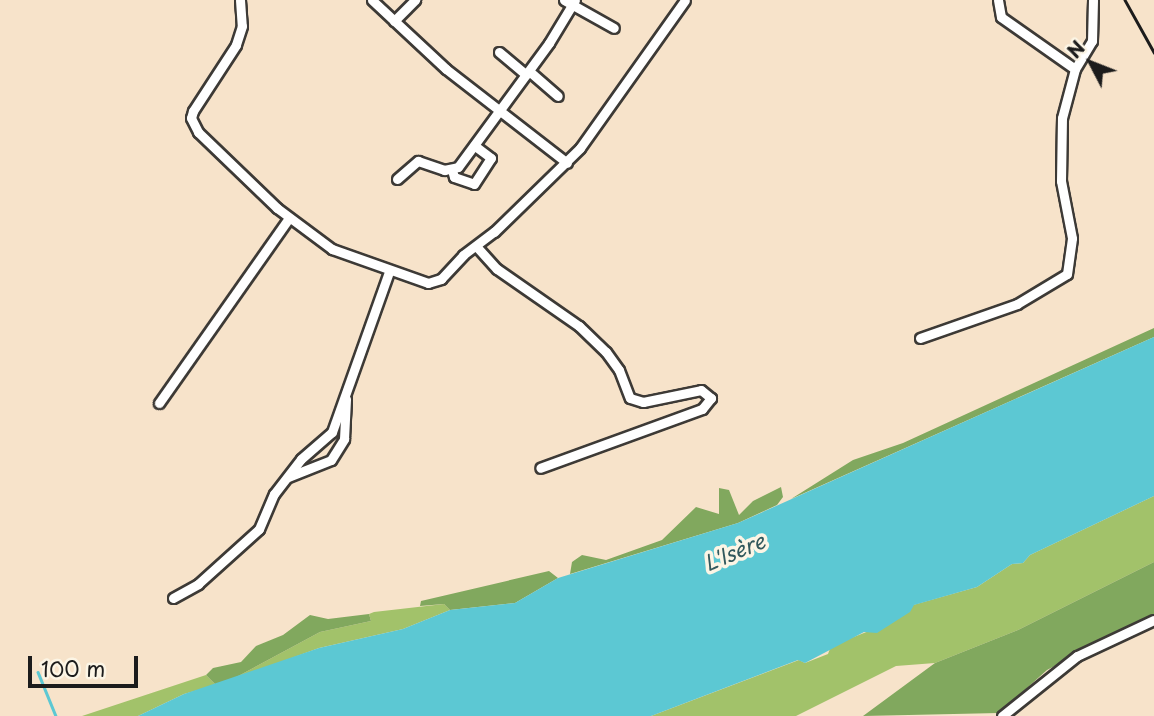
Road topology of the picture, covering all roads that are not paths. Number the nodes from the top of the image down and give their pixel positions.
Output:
1 (240, 0) edge
2 (372, 0) edge
3 (415, 0) edge
4 (685, 0) edge
5 (998, 0) edge
6 (1093, 0) edge
7 (570, 2) edge
8 (394, 22) junction
9 (614, 28) dead end
10 (499, 52) dead end
11 (1075, 69) junction
12 (528, 73) junction
13 (558, 96) dead end
14 (500, 110) junction
15 (474, 145) junction
16 (567, 163) junction
17 (452, 170) junction
18 (397, 178) dead end
19 (289, 218) junction
20 (476, 246) junction
21 (389, 272) junction
22 (920, 338) dead end
23 (345, 393) junction
24 (159, 403) dead end
25 (540, 468) dead end
26 (286, 478) junction
27 (173, 598) dead end
28 (1154, 620) edge
29 (1002, 716) edge

1 - 19 street
2 - 8 street
3 - 8 street
4 - 16 street
5 - 11 street
6 - 11 street
7 - 9 street
7 - 12 street
8 - 14 street
10 - 12 street
11 - 22 street
12 - 13 street
12 - 14 street
14 - 15 street
14 - 16 street
15 - 17 street
15 - 17 street
16 - 20 street
17 - 18 street
19 - 21 street
19 - 24 street
20 - 21 street
20 - 25 street
21 - 23 street
23 - 26 street
23 - 26 street
26 - 27 street
28 - 29 street

